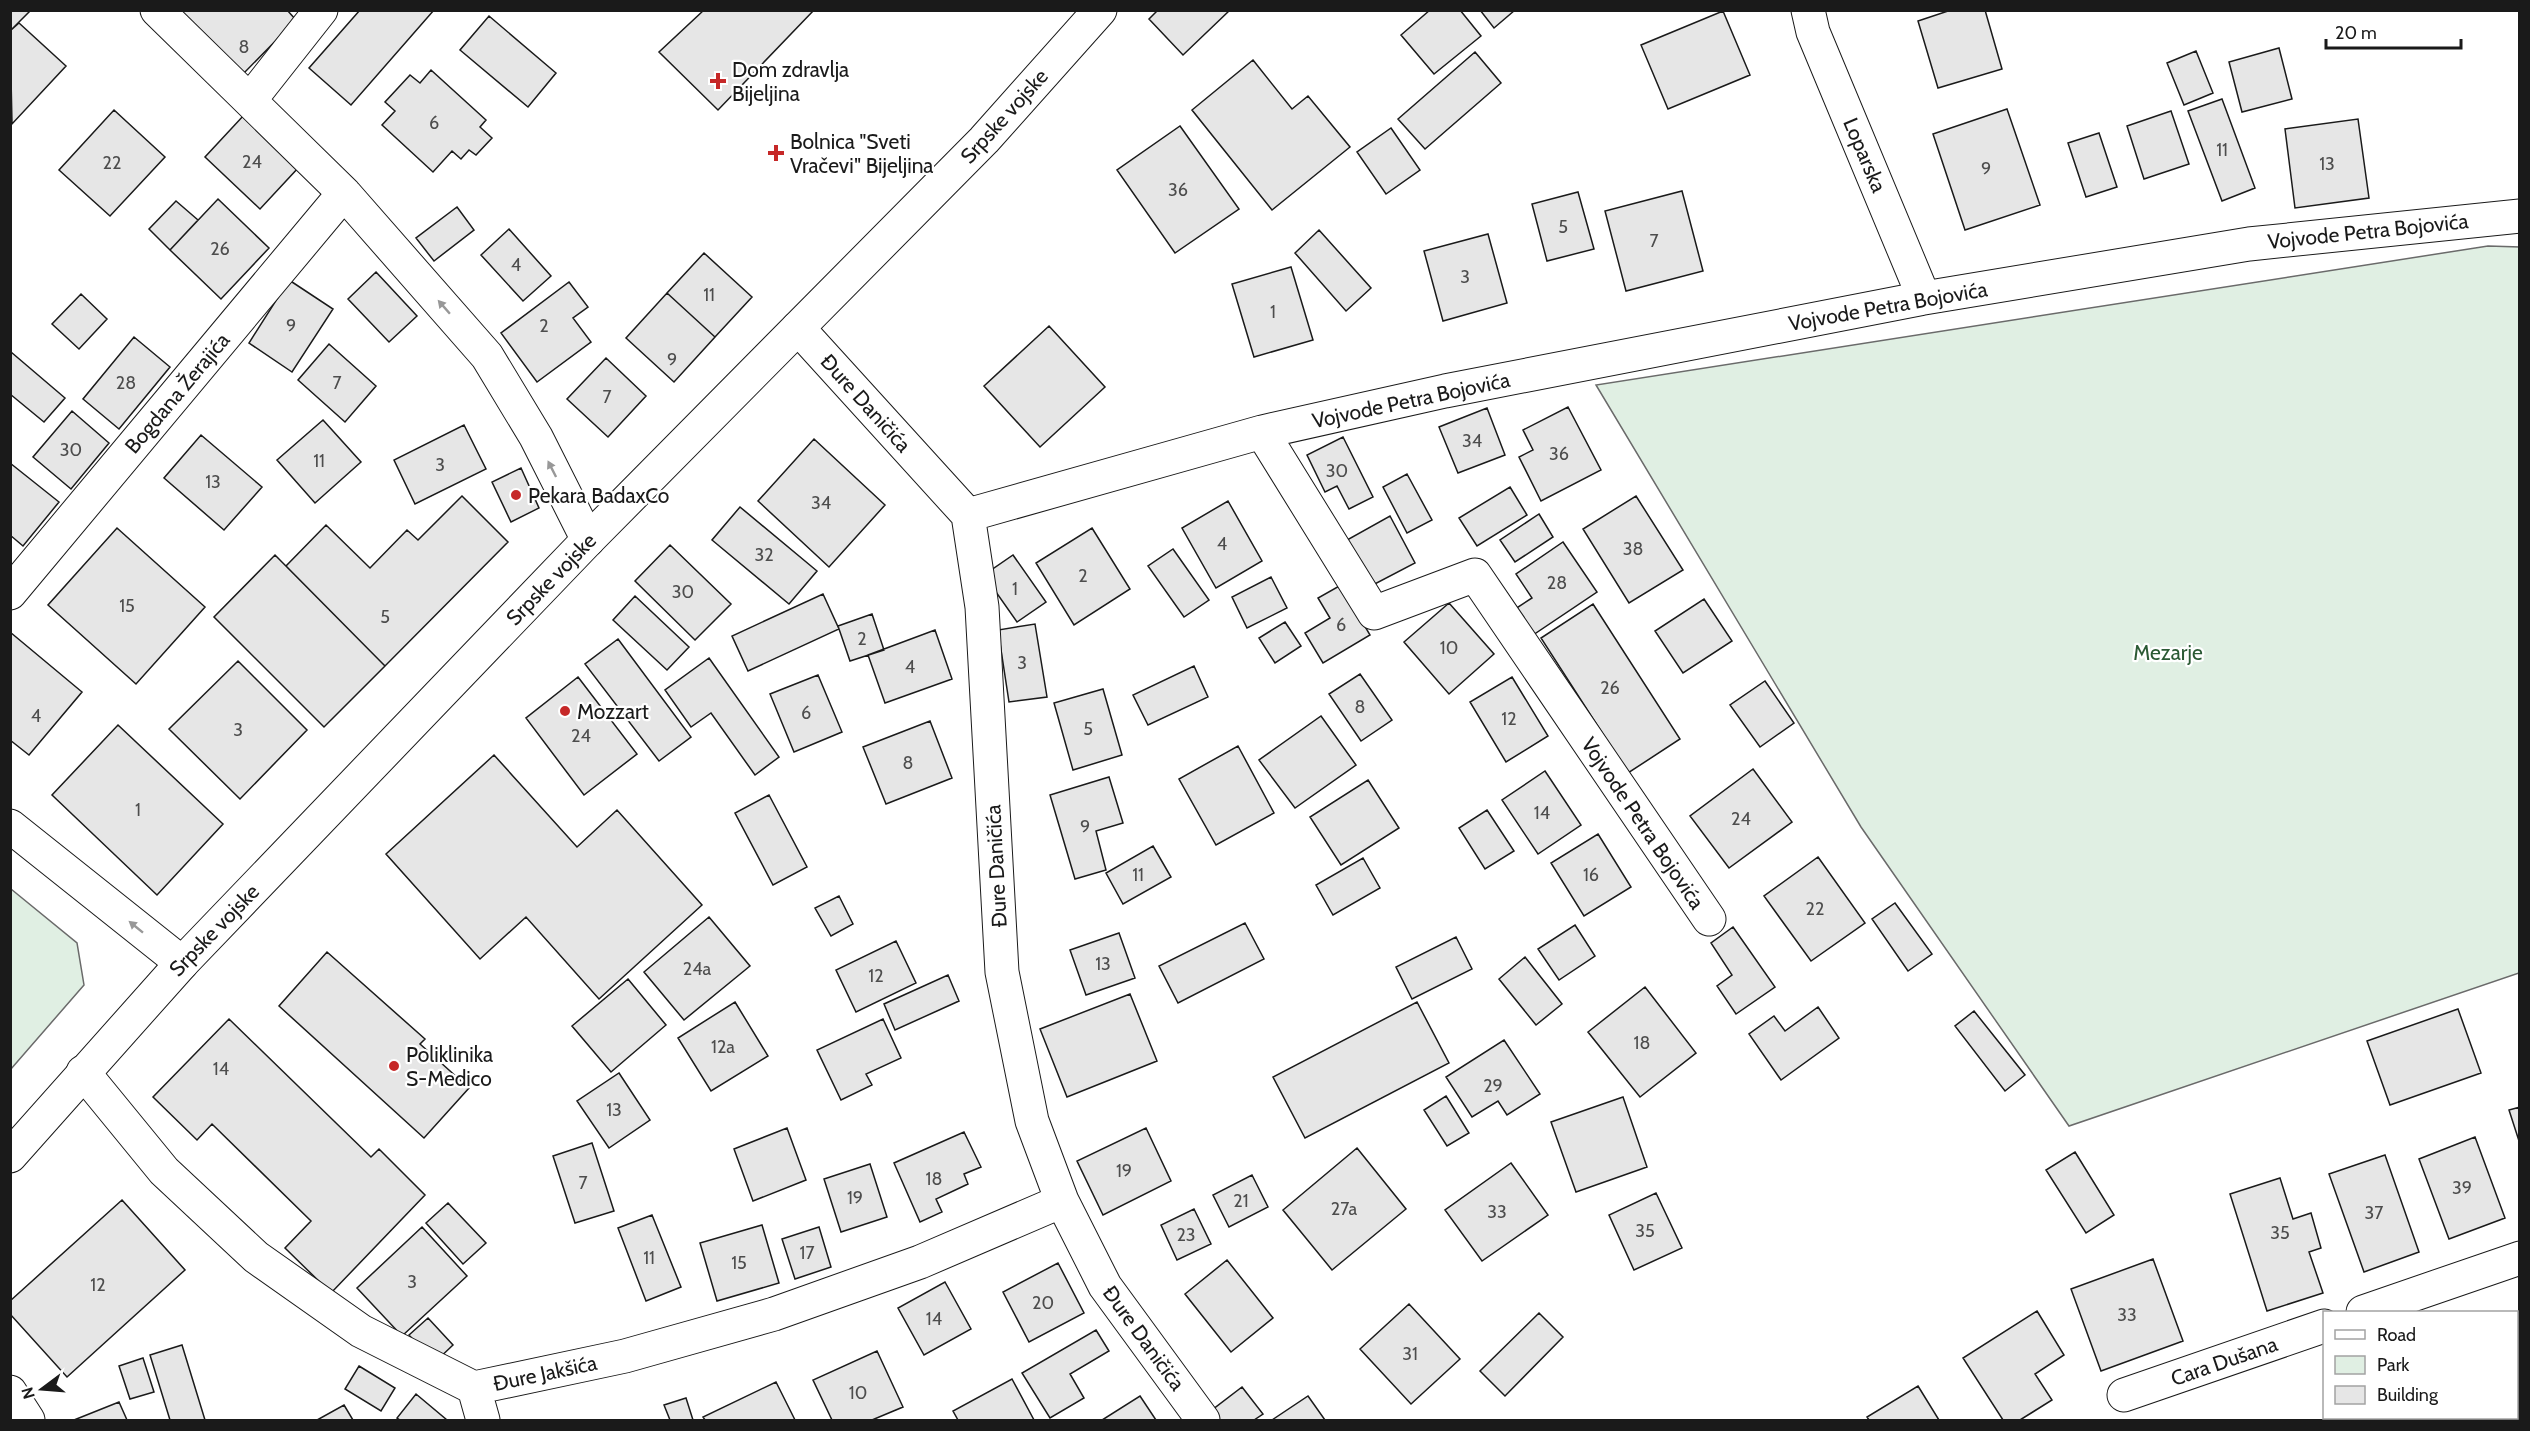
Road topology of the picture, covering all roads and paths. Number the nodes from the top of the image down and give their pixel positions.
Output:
1 (157, 10) edge
2 (321, 10) edge
3 (1100, 10) edge
4 (1808, 10) edge
5 (250, 100) junction
6 (344, 193) junction
7 (2520, 216) edge
8 (1924, 298) junction
9 (798, 328) junction
10 (1262, 432) junction
11 (968, 515) junction
12 (588, 540) junction
13 (10, 593) edge
14 (10, 826) edge
15 (1708, 920) dead end
16 (182, 963) junction
17 (83, 1072) junction
18 (10, 1156) edge
19 (1062, 1201) junction
20 (2520, 1258) edge
21 (2366, 1311) edge
22 (2323, 1327) edge
23 (474, 1388) junction
24 (10, 1392) edge
25 (2124, 1395) dead end
26 (28, 1420) edge
27 (483, 1420) edge
28 (1203, 1420) edge

1 - 5 street
2 - 5 street
3 - 9 street, Srpske vojske
4 - 8 street, Loparska
5 - 6 street
12 -> 6 street
6 - 13 street, Bogdana Žerajića
7 - 8 street, Vojvode Petra Bojovića
8 - 10 street, Vojvode Petra Bojovića
9 - 11 street, Đure Daničića
9 - 12 street, Srpske vojske
10 - 11 street, Vojvode Petra Bojovića
10 - 15 street, Vojvode Petra Bojovića
11 - 19 street, Đure Daničića
12 - 16 street, Srpske vojske
16 -> 14 street
16 - 17 street, Srpske vojske
17 - 18 street, Srpske vojske
17 - 23 street, Đure Jakšića
19 - 23 street, Đure Jakšića
19 - 28 street, Đure Daničića
20 - 21 street
22 - 25 street, Cara Dušana
23 - 27 street
24 - 26 street

